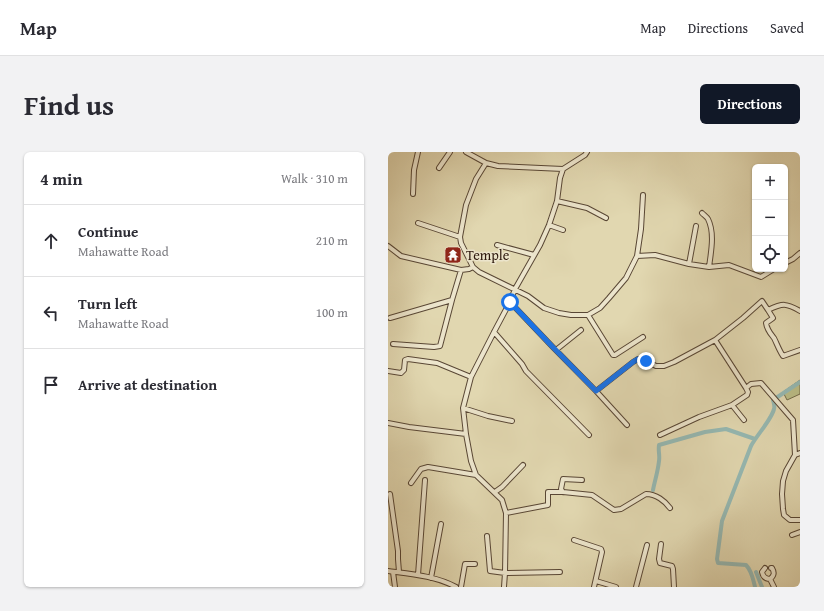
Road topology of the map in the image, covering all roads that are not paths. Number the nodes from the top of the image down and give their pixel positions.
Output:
1 (418, 152) edge
2 (450, 152) edge
3 (466, 152) edge
4 (587, 152) edge
5 (486, 164) junction
6 (439, 168) dead end
7 (563, 169) junction
8 (413, 194) dead end
9 (643, 195) dead end
10 (557, 201) junction
11 (702, 213) dead end
12 (606, 218) dead end
13 (418, 223) dead end
14 (549, 225) junction
15 (696, 226) dead end
16 (563, 230) dead end
17 (460, 237) junction
18 (497, 245) dead end
19 (388, 246) edge
20 (800, 252) edge
21 (534, 255) junction
22 (637, 256) junction
23 (788, 262) edge
24 (689, 264) junction
25 (473, 267) junction
26 (709, 267) junction
27 (461, 270) junction
28 (769, 272) edge
29 (515, 289) junction
30 (452, 300) junction
31 (510, 302) junction
32 (768, 310) junction
33 (800, 310) edge
34 (588, 315) junction
35 (390, 318) dead end
36 (581, 330) dead end
37 (494, 332) junction
38 (643, 337) dead end
39 (715, 340) junction
40 (393, 344) dead end
41 (556, 350) junction
42 (800, 350) edge
43 (388, 371) edge
44 (471, 377) junction
45 (746, 388) junction
46 (596, 391) junction
47 (732, 405) junction
48 (463, 408) junction
49 (744, 420) dead end
50 (512, 421) dead end
51 (388, 423) edge
52 (627, 425) dead end
53 (466, 434) junction
54 (589, 435) dead end
55 (660, 435) dead end
56 (800, 453) edge
57 (795, 455) junction
58 (523, 466) dead end
59 (476, 475) junction
60 (425, 480) dead end
61 (582, 480) dead end
62 (411, 483) dead end
63 (495, 492) junction
64 (563, 492) junction
65 (390, 494) dead end
66 (670, 508) dead end
67 (506, 513) junction
68 (800, 520) edge
69 (441, 524) dead end
70 (800, 532) edge
71 (792, 535) dead end
72 (487, 536) dead end
73 (574, 540) dead end
74 (661, 544) dead end
75 (647, 545) dead end
76 (476, 564) dead end
77 (765, 568) dead end
78 (771, 568) dead end
79 (390, 572) edge
80 (399, 572) junction
81 (560, 572) dead end
82 (505, 573) junction
83 (418, 575) junction
84 (431, 578) junction
85 (770, 580) junction
86 (596, 581) junction
87 (504, 585) edge
88 (395, 587) edge
89 (456, 587) edge
90 (461, 587) edge
91 (594, 587) edge
92 (616, 587) edge
93 (636, 587) edge
94 (674, 587) edge
95 (774, 587) edge

1 - 8 street
2 - 6 street
3 - 5 street
4 - 7 street
5 - 7 street
5 - 17 street
7 - 10 street
9 - 22 street
10 - 12 street
10 - 14 street
11 - 26 street
13 - 17 street
14 - 16 street
14 - 21 street
15 - 24 street
17 - 25 street
18 - 21 street
19 - 27 street
20 - 23 street
21 - 29 street
22 - 24 street
22 - 34 street
24 - 26 street
25 - 27 street
25 - 29 street
26 - 28 street
27 - 30 street
29 - 31 street
29 - 34 street
30 - 35 street
30 - 40 street
31 - 37 street
31 - 41 street
32 - 33 street
32 - 39 street
32 - 42 street
34 - 38 street
36 - 41 street
37 - 44 street
37 - 54 street
39 - 45 street
39 - 46 street
41 - 46 street
43 - 44 street
44 - 48 street
45 - 47 street
45 - 57 street
46 - 52 street
47 - 49 street
47 - 55 street
48 - 50 street
48 - 53 street
51 - 53 street
53 - 59 street
56 - 57 street
57 - 68 street
58 - 63 street
59 - 62 street
59 - 63 street
60 - 83 street
61 - 64 street
63 - 67 street
64 - 66 street
64 - 67 street
65 - 80 street
67 - 82 street
69 - 84 street
70 - 71 street
72 - 82 street
73 - 86 street
74 - 94 street
75 - 93 street
76 - 90 street
77 - 85 street
78 - 85 street
79 - 80 street
79 - 88 street
80 - 83 street
81 - 82 street
82 - 87 street
83 - 84 street
84 - 89 street
85 - 95 street
86 - 91 street
86 - 92 street

